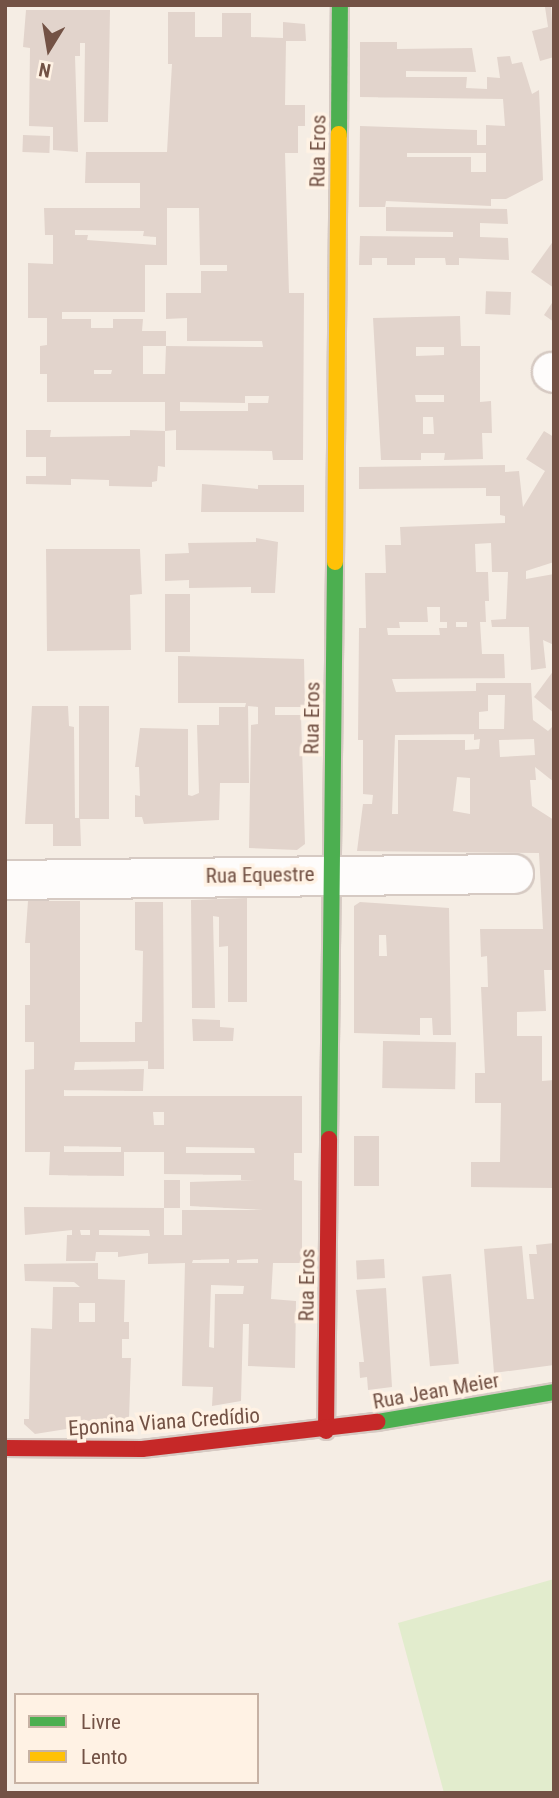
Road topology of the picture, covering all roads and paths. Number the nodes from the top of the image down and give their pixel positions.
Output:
1 (340, 5) edge
2 (332, 874) junction
3 (514, 874) dead end
4 (5, 880) edge
5 (554, 1392) edge
6 (326, 1431) junction
7 (5, 1448) edge

1 - 2 street, Rua Eros
2 - 3 street, Rua Equestre
2 - 4 street, Rua Equestre
2 - 6 street, Rua Eros
5 - 6 street, Rua Jean Meier
6 - 7 street, Eponina Viana Credídio

